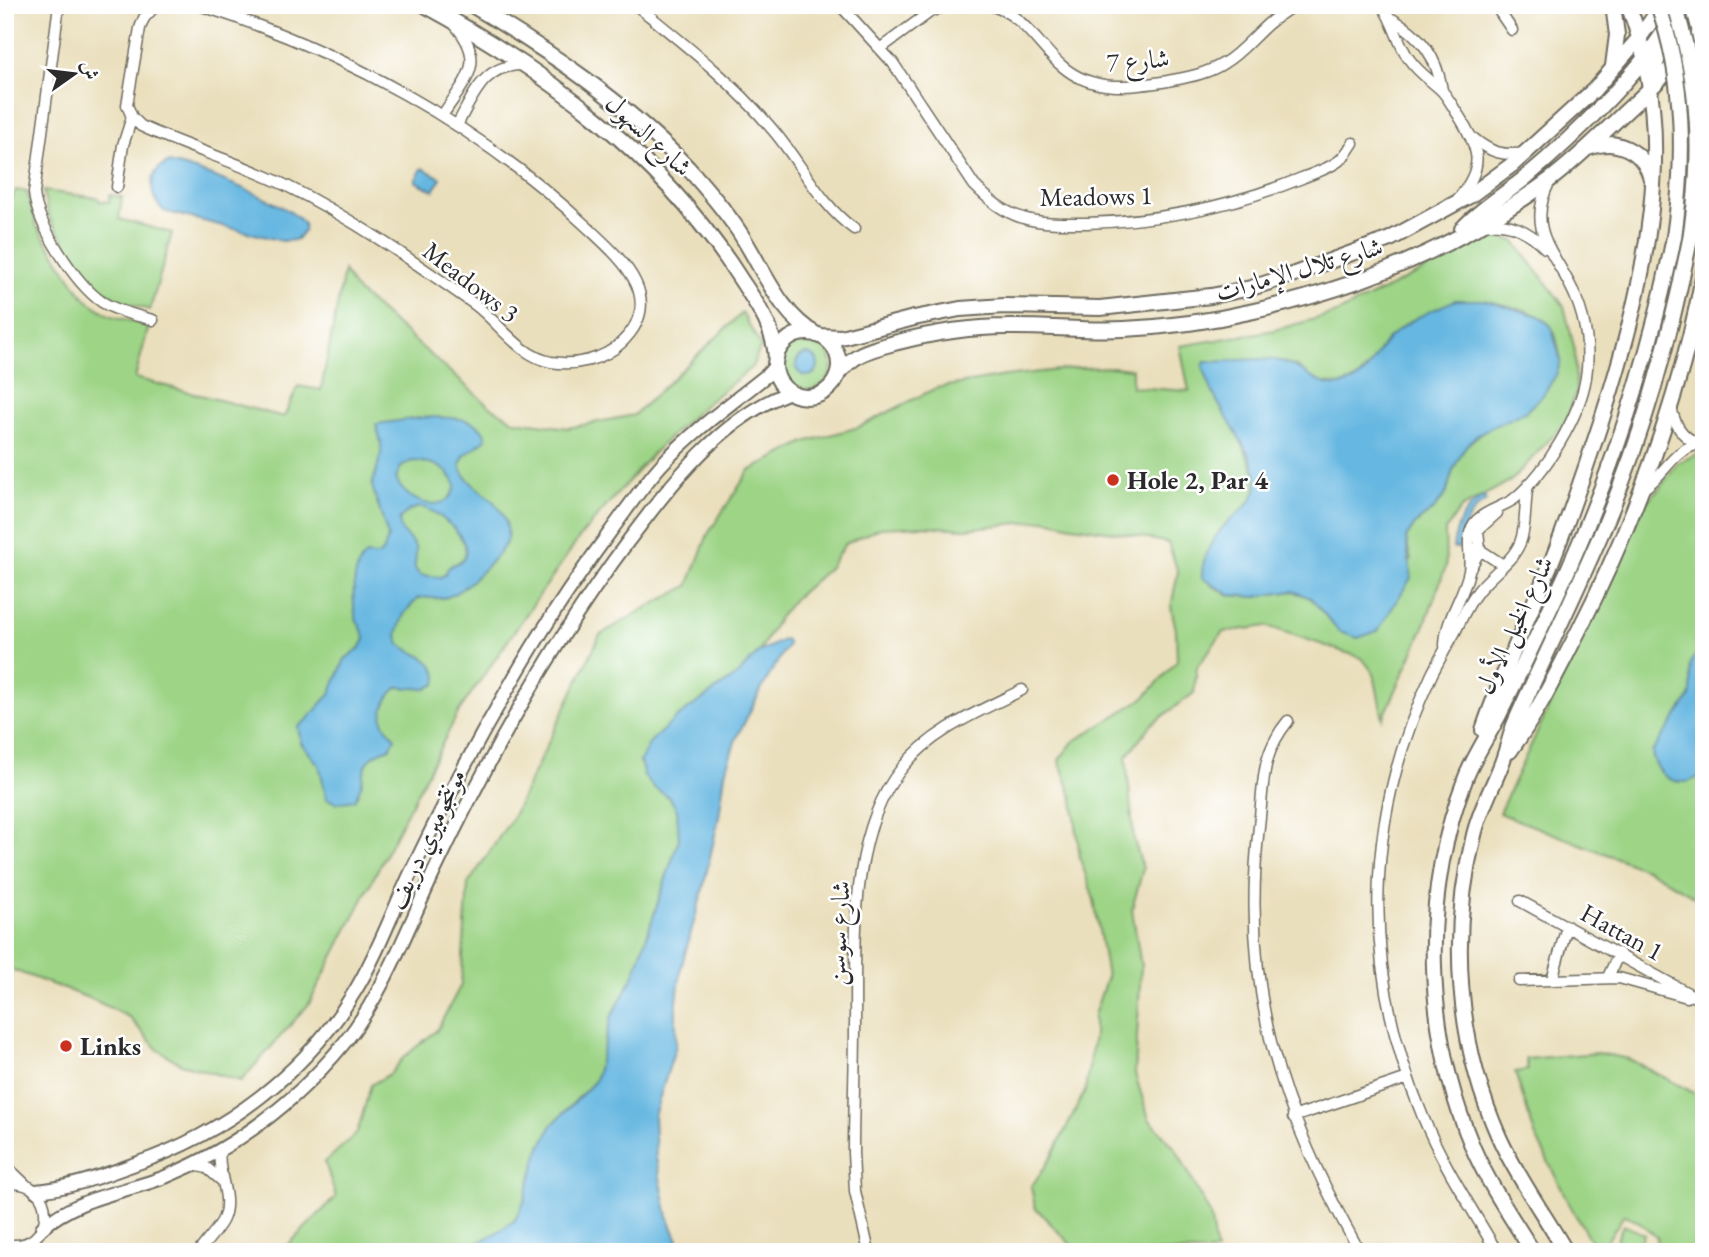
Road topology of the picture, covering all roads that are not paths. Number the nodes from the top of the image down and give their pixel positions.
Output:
1 (59, 5) edge
2 (156, 5) edge
3 (199, 5) edge
4 (425, 5) edge
5 (472, 5) edge
6 (636, 5) edge
7 (840, 5) edge
8 (948, 5) edge
9 (989, 5) edge
10 (1294, 5) edge
11 (1382, 5) edge
12 (1496, 5) edge
13 (1613, 5) edge
14 (1628, 5) edge
15 (1660, 5) edge
16 (1676, 5) edge
17 (1694, 5) edge
18 (448, 17) junction
19 (1392, 19) junction
20 (1642, 23) junction
21 (1512, 30) dead end
22 (1667, 32) junction
23 (1702, 35) edge
24 (1640, 37) junction
25 (881, 48) junction
26 (1626, 52) junction
27 (1645, 57) junction
28 (524, 65) junction
29 (1612, 67) junction
30 (471, 69) junction
31 (1630, 73) junction
32 (486, 78) junction
33 (1650, 89) junction
34 (1442, 90) junction
35 (442, 116) junction
36 (132, 117) junction
37 (457, 125) junction
38 (1472, 137) junction
39 (1353, 143) dead end
40 (1587, 148) junction
41 (1526, 153) junction
42 (1551, 179) junction
43 (1653, 186) junction
44 (117, 187) dead end
45 (1453, 205) junction
46 (1478, 226) junction
47 (854, 229) dead end
48 (1458, 236) junction
49 (1550, 253) junction
50 (1704, 272) edge
51 (153, 320) dead end
52 (819, 335) junction
53 (776, 362) junction
54 (836, 378) junction
55 (790, 391) junction
56 (1671, 405) junction
57 (1701, 443) edge
58 (1528, 485) junction
59 (1643, 489) junction
60 (1505, 505) junction
61 (1468, 542) junction
62 (1480, 550) junction
63 (1503, 565) junction
64 (1469, 571) junction
65 (1445, 647) junction
66 (1022, 690) dead end
67 (1288, 721) dead end
68 (1478, 752) junction
69 (1503, 760) junction
70 (1520, 901) dead end
71 (1567, 926) junction
72 (1619, 954) junction
73 (1608, 977) junction
74 (1552, 980) junction
75 (1519, 981) dead end
76 (1704, 1002) edge
77 (1408, 1078) junction
78 (1293, 1117) junction
79 (220, 1150) junction
80 (5, 1165) edge
81 (192, 1165) junction
82 (223, 1183) junction
83 (5, 1184) edge
84 (31, 1188) junction
85 (43, 1228) junction
86 (5, 1244) edge
87 (198, 1252) edge
88 (869, 1252) edge
89 (1360, 1252) edge
90 (1497, 1252) edge
91 (1533, 1252) edge
92 (1566, 1252) edge

1 - 51 street
2 - 36 street
3 - 35 street, Meadows 3
4 - 18 main road, شارع السهول
5 - 52 main road, شارع السهول
6 - 47 street
7 - 25 street, Meadows 1
8 - 25 street
9 - 10 street, شارع 7
11 - 19 street
12 - 21 street
13 - 29 main road
14 - 20 main road
15 - 20 main road
15 - 68 main road, شارع الخيل الأول, bridge
16 - 22 main road
16 - 69 main road, شارع الخيل الأول, bridge
17 - 22 main road
17 - 23 main road
18 - 28 main road, شارع السهول
18 - 30 street
19 - 34 street
19 - 34 street
20 - 22 main road
20 - 24 main road
22 - 23 main road
22 - 24 main road
22 - 27 main road
22 - 33 main road
23 - 33 main road, شارع تلال الإمارات
24 - 26 main road, شارع تلال الإمارات
24 - 27 main road
25 - 39 street, Meadows 1
26 - 29 main road, شارع تلال الإمارات
26 - 31 main road
27 - 31 main road
27 - 33 main road
28 - 32 street
28 - 53 main road, شارع السهول
29 - 41 main road, شارع تلال الإمارات
30 - 32 street
30 - 35 street
31 - 48 main road
32 - 37 street
33 - 40 main road, شارع تلال الإمارات
33 - 43 main road
34 - 38 street
35 - 37 street, Meadows 3
36 - 37 street, Meadows 3
36 - 44 street
38 - 41 street
38 - 45 street
40 - 42 main road, شارع تلال الإمارات
40 - 43 main road
41 - 45 main road, شارع تلال الإمارات
42 - 46 main road, شارع تلال الإمارات
42 - 49 street
43 - 68 main road
45 - 52 main road, شارع تلال الإمارات
46 - 48 main road, شارع تلال الإمارات
46 - 49 street
48 - 54 main road, شارع تلال الإمارات
49 - 58 street
50 - 56 main road
52 - 53 main road
52 - 54 main road
53 - 55 main road
53 - 84 street, مونتجوميري دريف
54 - 55 main road
55 - 79 street, مونتجوميري دريف
56 - 57 street
56 - 59 main road
57 - 59 street
58 - 60 street
58 - 63 street
59 - 69 main road
60 - 61 street
60 - 62 street
61 - 62 street
61 - 64 street
62 - 63 street
62 - 64 street
63 - 65 street
64 - 65 street
65 - 77 street
66 - 88 street, شارع سوسن
67 - 78 street
68 - 91 main road, شارع الخيل الأول
69 - 92 main road, شارع الخيل الأول
70 - 71 street, Hattan 1
71 - 72 street, Hattan 1
71 - 74 street
72 - 73 street
72 - 76 street, Hattan 1
73 - 74 street
73 - 76 street
74 - 75 street
77 - 78 street
77 - 90 street
78 - 89 street
79 - 81 street, مونتجوميري دريف
79 - 82 street
80 - 84 street
81 - 82 street
81 - 85 street, مونتجوميري دريف
82 - 87 street
83 - 84 street
84 - 85 street
85 - 86 street

